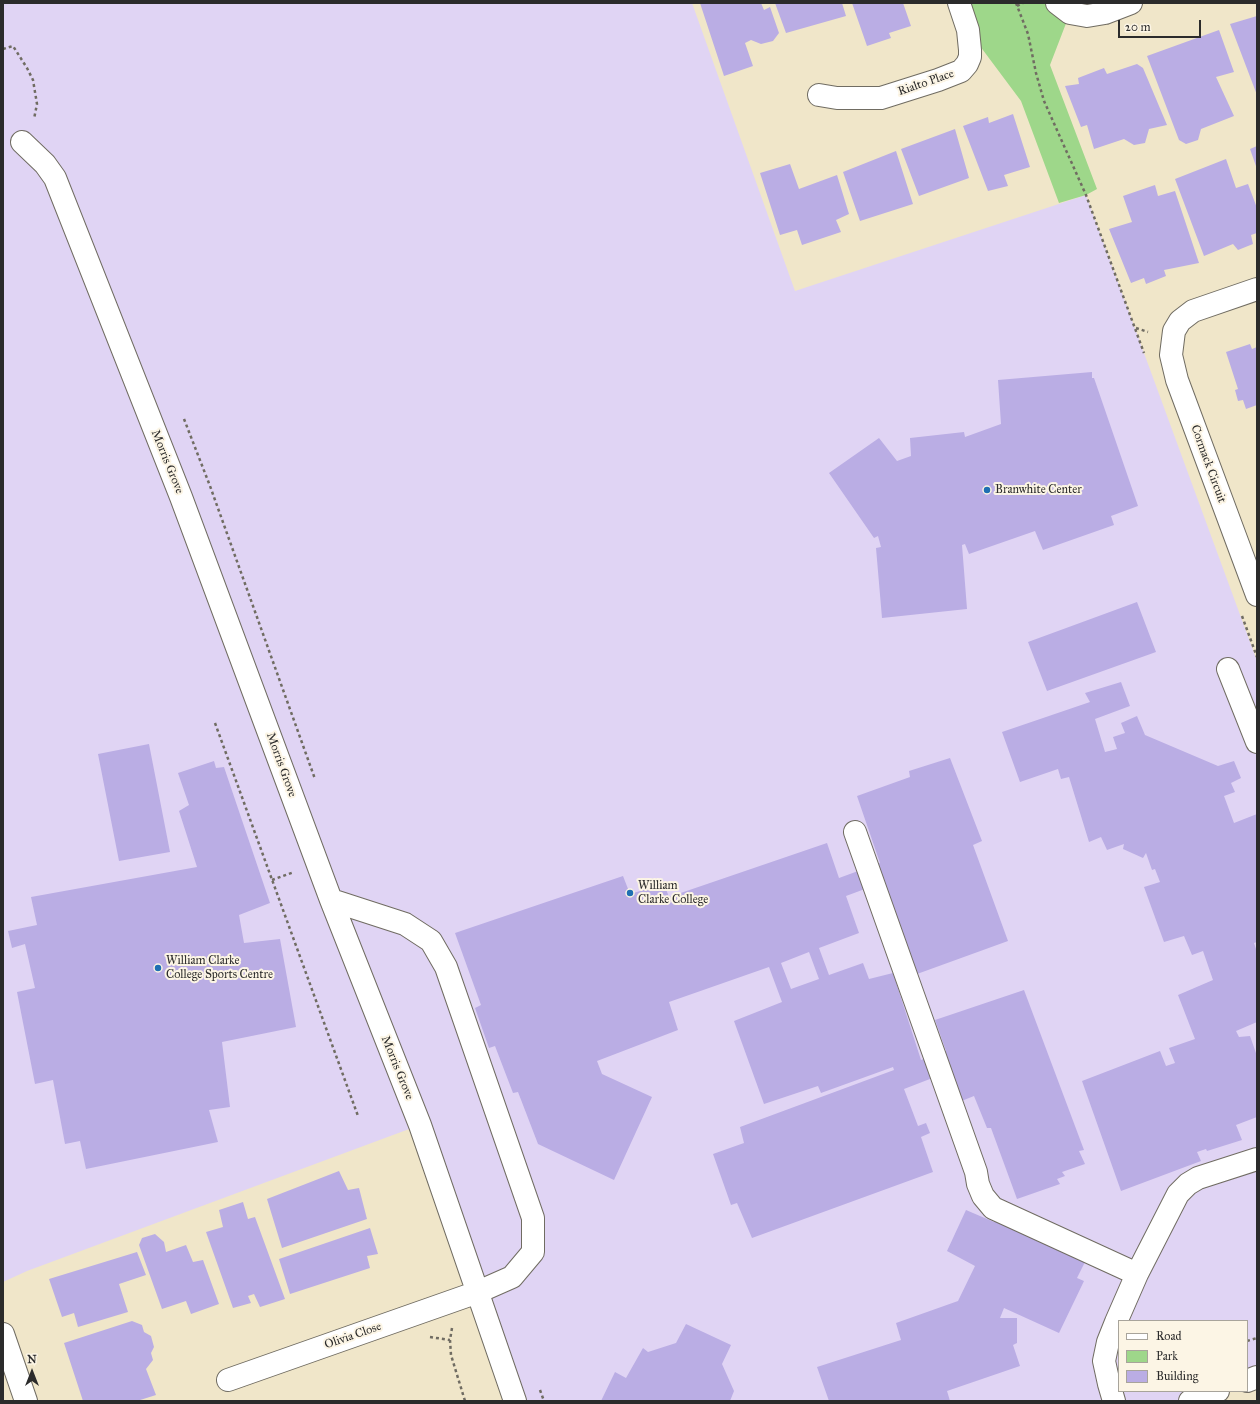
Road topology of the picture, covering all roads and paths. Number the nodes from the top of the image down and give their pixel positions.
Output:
1 (959, 3) edge
2 (1023, 3) edge
3 (1057, 3) edge
4 (1131, 3) edge
5 (1017, 5) edge
6 (3, 49) edge
7 (819, 95) dead end
8 (22, 142) joint
9 (1257, 289) edge
10 (1146, 358) dead end
11 (1257, 596) edge
12 (1240, 612) dead end
13 (1257, 657) edge
14 (1228, 669) dead end
15 (215, 723) dead end
16 (1257, 742) edge
17 (855, 832) dead end
18 (331, 900) junction
19 (358, 1116) dead end
20 (1257, 1159) edge
21 (1137, 1274) junction
22 (478, 1292) junction
23 (458, 1299) junction
24 (3, 1334) edge
25 (228, 1380) dead end
26 (1215, 1392) edge
27 (26, 1401) edge
28 (465, 1401) edge
29 (515, 1401) edge
30 (1114, 1401) edge
31 (1190, 1401) edge

1 - 7 street, Rialto Place
2 - 5 path
3 - 4 street
5 - 10 path
6 - 8 path
8 - 18 street, Morris Grove
9 - 11 street, Cormack Circuit
12 - 13 path
14 - 16 street
15 - 19 path
17 - 21 street
18 - 22 street, Morris Grove
18 - 22 street, Olivia Close
20 - 21 street
21 - 30 street
22 - 23 street, Olivia Close
22 - 29 street, Morris Grove
23 - 25 street, Olivia Close
23 - 28 path
24 - 27 street
26 - 31 street

